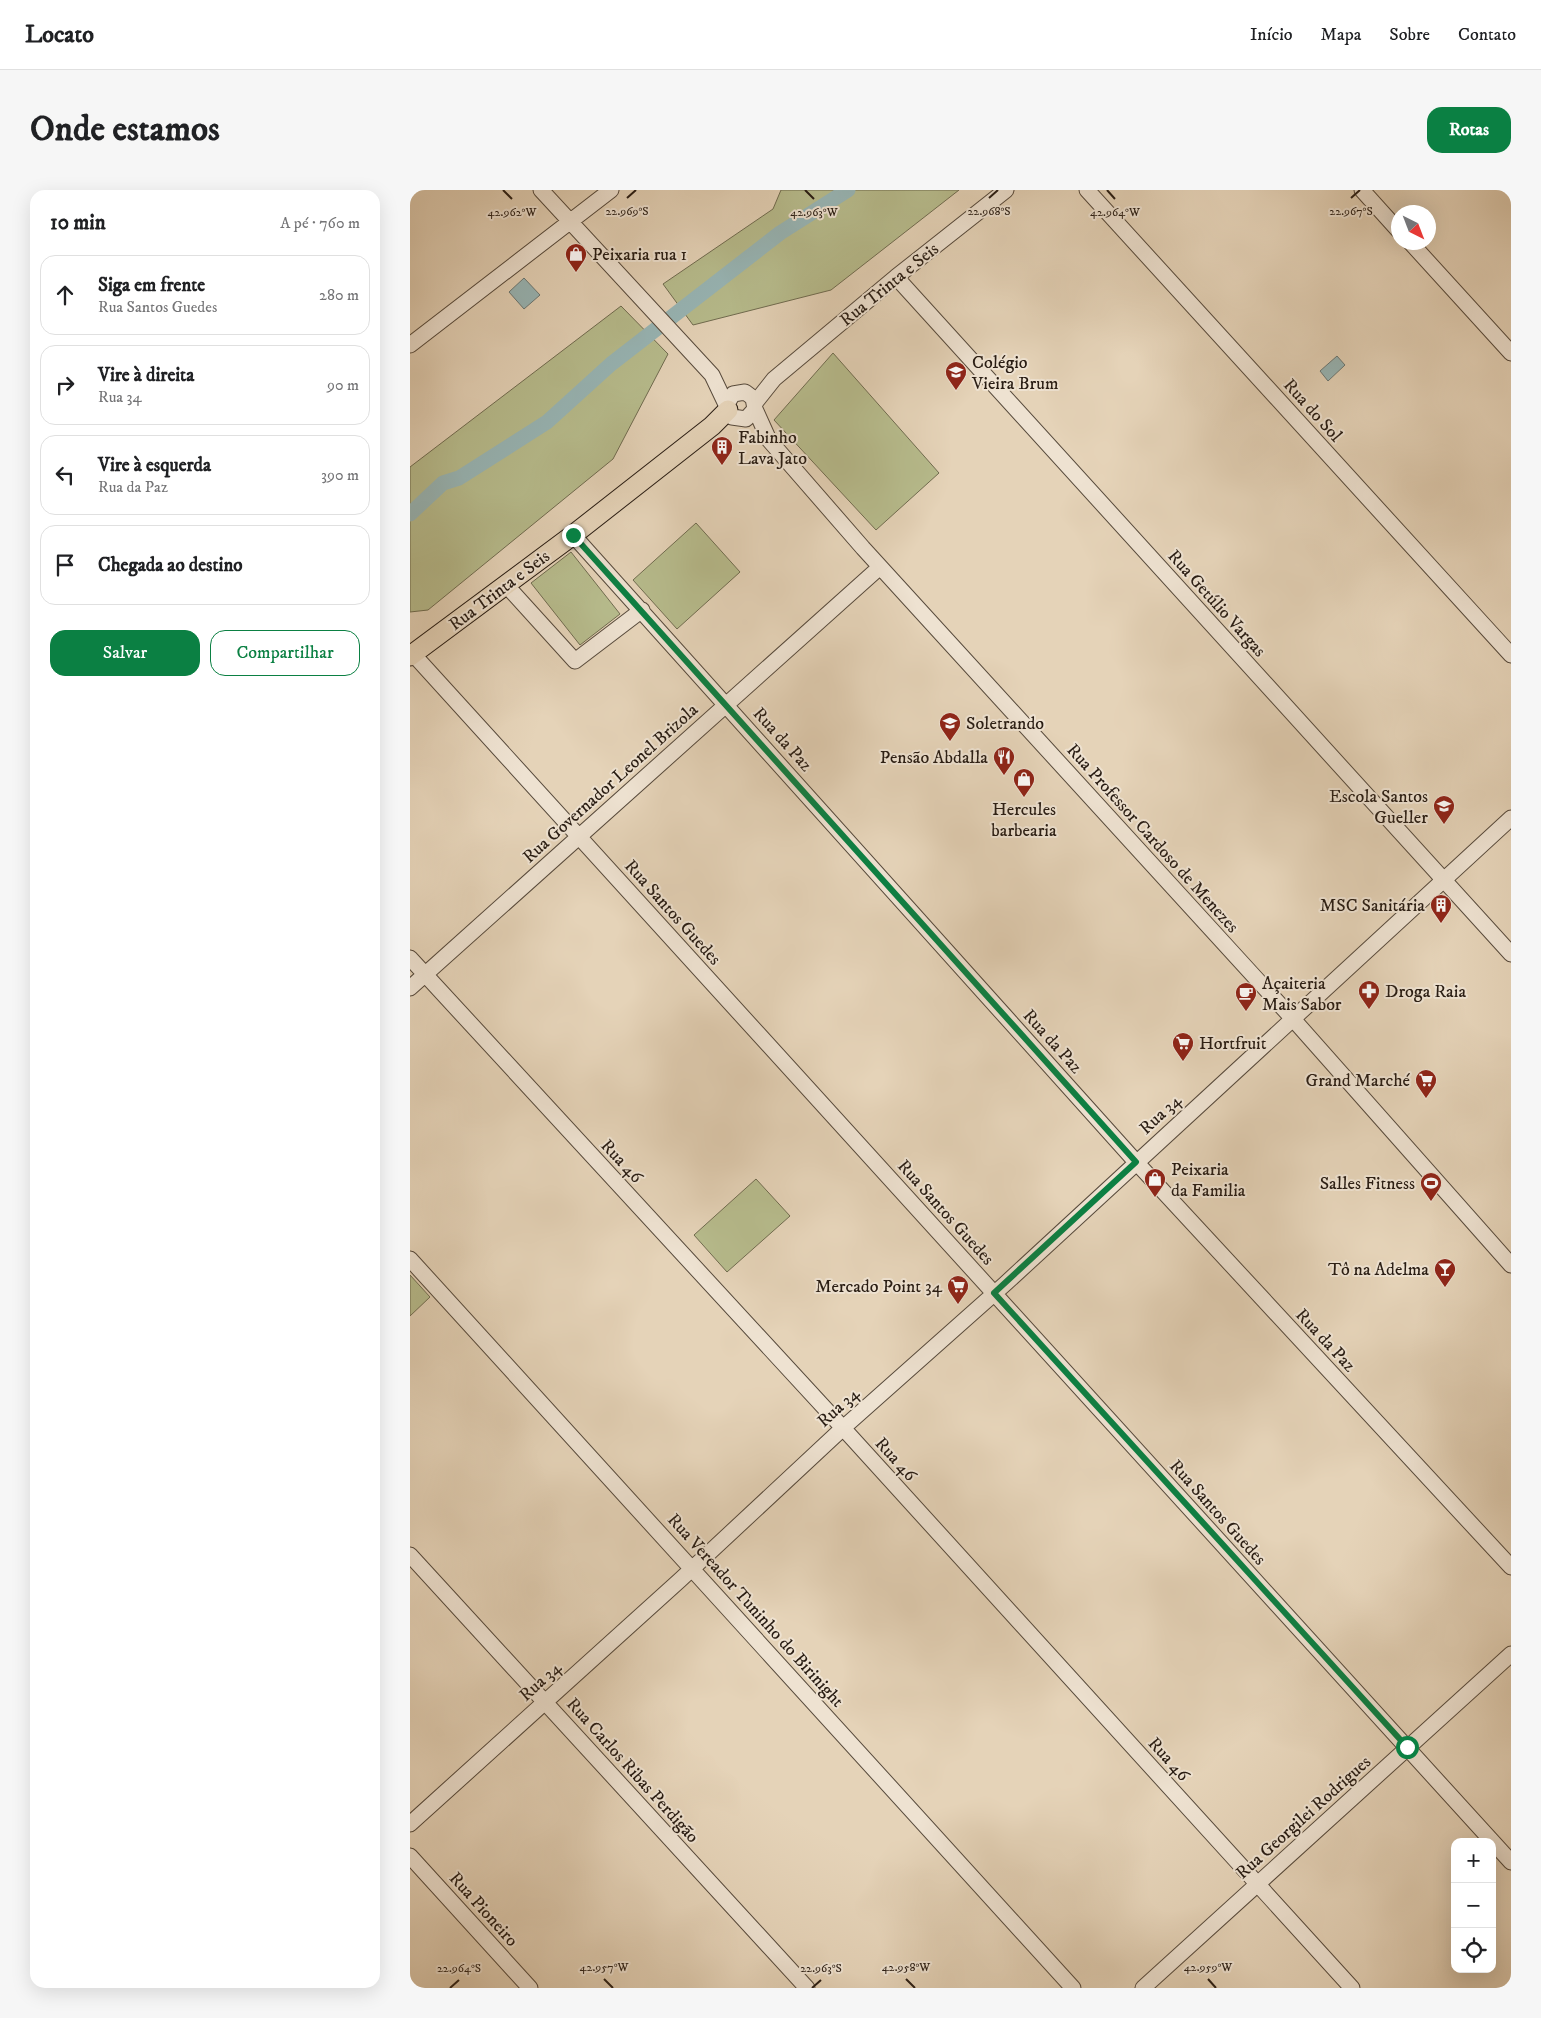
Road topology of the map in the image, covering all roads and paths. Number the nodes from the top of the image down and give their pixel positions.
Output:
1 (540, 190) edge
2 (611, 190) edge
3 (1006, 190) edge
4 (1087, 190) edge
5 (1362, 190) edge
6 (570, 222) junction
7 (1391, 222) edge
8 (1417, 250) edge
9 (896, 277) junction
10 (410, 345) edge
11 (1511, 353) edge
12 (712, 375) junction
13 (750, 399) junction
14 (732, 411) junction
15 (767, 437) junction
16 (573, 535) junction
17 (880, 567) junction
18 (506, 585) junction
19 (642, 610) junction
20 (412, 655) edge
21 (1511, 655) edge
22 (727, 704) junction
23 (1511, 818) edge
24 (578, 836) junction
25 (1443, 879) junction
26 (1511, 954) edge
27 (410, 958) edge
28 (425, 974) junction
29 (410, 988) edge
30 (1293, 1019) junction
31 (1136, 1162) junction
32 (410, 1259) edge
33 (1511, 1265) edge
34 (994, 1293) junction
35 (843, 1428) junction
36 (410, 1555) edge
37 (1511, 1567) edge
38 (692, 1568) junction
39 (1511, 1654) edge
40 (545, 1701) junction
41 (1407, 1747) junction
42 (410, 1824) edge
43 (410, 1856) edge
44 (1511, 1862) edge
45 (1257, 1884) junction
46 (530, 1988) edge
47 (807, 1988) edge
48 (1073, 1988) edge
49 (1143, 1988) edge
50 (1352, 1988) edge

1 - 6 street
2 - 6 street
3 - 9 street, Rua Trinta e Seis
4 - 21 street, Rua do Sol
5 - 7 street
6 - 10 street
6 - 12 street
8 - 11 street
9 - 13 street, Rua Trinta e Seis
9 - 25 street, Rua Getúlio Vargas
12 - 13 street
12 - 14 street
13 - 14 street
13 - 14 street
13 - 15 street, Rua Professor Cardoso de Menezes
14 - 15 street, Rua Professor Cardoso de Menezes
14 - 16 main road, Rua Trinta e Seis
15 - 17 street, Rua Professor Cardoso de Menezes
16 - 18 main road, Rua Trinta e Seis
16 - 19 street, Rua da Paz
17 - 22 street, Rua Governador Leonel Brizola
17 - 30 street, Rua Professor Cardoso de Menezes
18 - 19 street
18 - 20 main road, Rua Trinta e Seis
19 - 22 street, Rua da Paz
20 - 24 street, Rua Santos Guedes
22 - 24 street, Rua Governador Leonel Brizola
22 - 31 street, Rua da Paz
23 - 25 street, Rua 34
24 - 28 street, Rua Governador Leonel Brizola
24 - 34 street, Rua Santos Guedes
25 - 26 street, Rua Getúlio Vargas
25 - 30 street, Rua 34
27 - 28 street, Rua 46
28 - 29 street, Rua Governador Leonel Brizola
28 - 35 street, Rua 46
30 - 31 street, Rua 34
30 - 33 street, Rua Professor Cardoso de Menezes
31 - 34 street, Rua 34
31 - 37 street, Rua da Paz
32 - 38 street, Rua Vereador Tuninho do Birinight
34 - 35 street, Rua 34
34 - 41 street, Rua Santos Guedes
35 - 38 street, Rua 34
35 - 45 street, Rua 46
36 - 40 street, Rua Carlos Ribas Perdigão
38 - 40 street, Rua 34
38 - 48 street, Rua Vereador Tuninho do Birinight
39 - 41 street, Rua Georgilei Rodrigues
40 - 42 street, Rua 34
40 - 47 street, Rua Carlos Ribas Perdigão
41 - 44 street, Rua Santos Guedes
41 - 45 street, Rua Georgilei Rodrigues
43 - 46 street, Rua Pioneiro
45 - 49 street, Rua Georgilei Rodrigues
45 - 50 street, Rua 46

